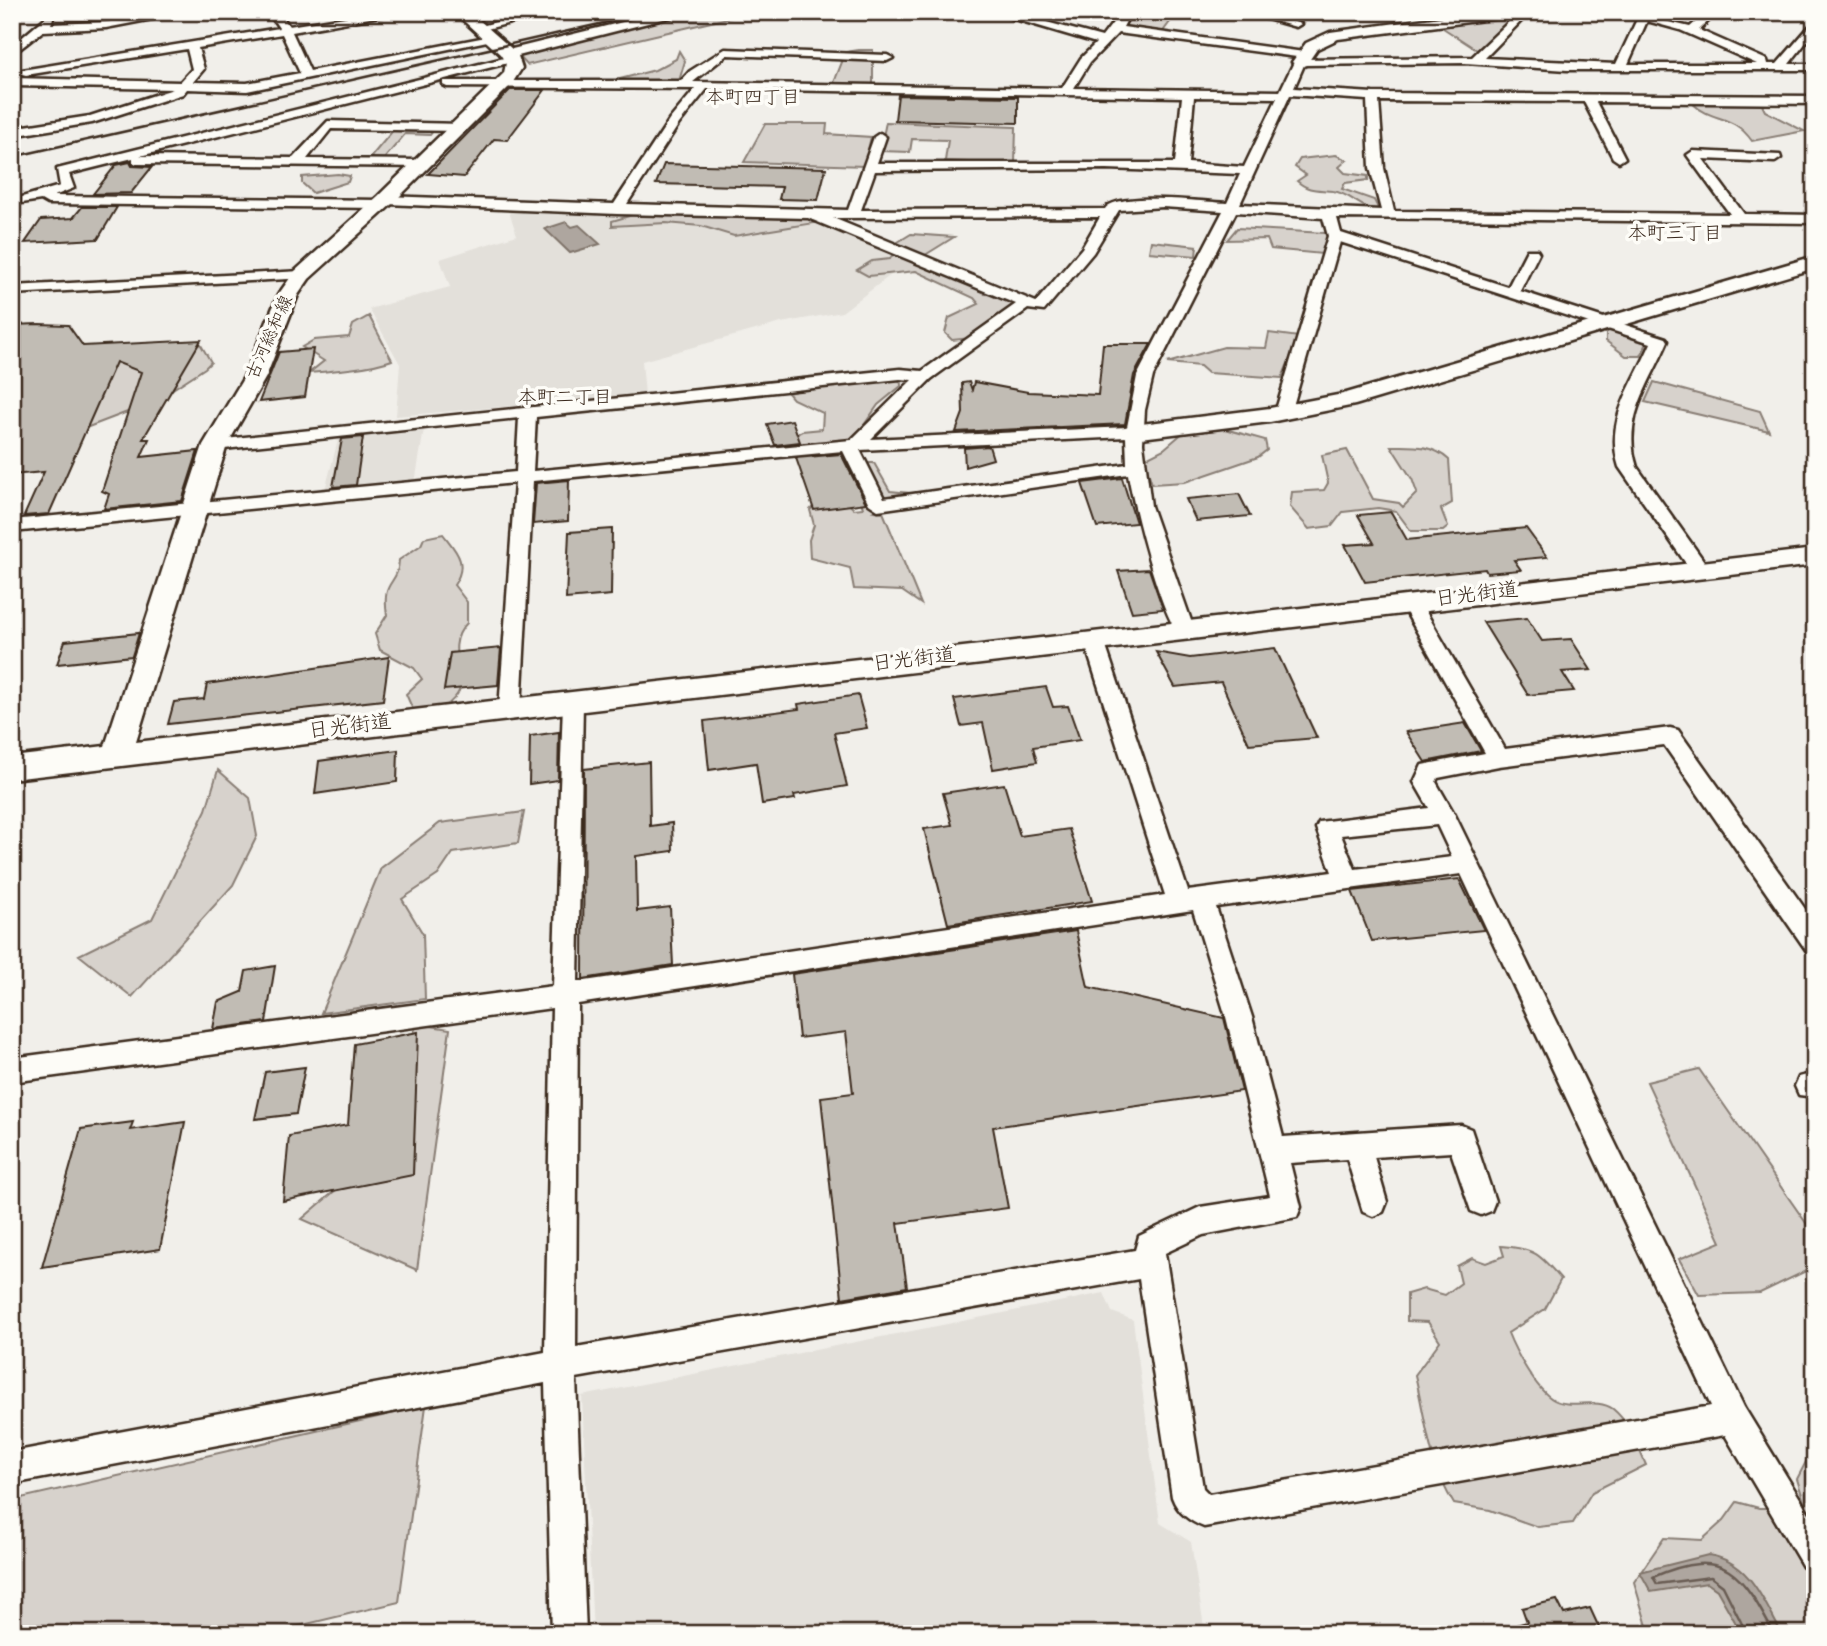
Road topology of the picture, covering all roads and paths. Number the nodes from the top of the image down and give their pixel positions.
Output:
1 (57, 12) edge
2 (184, 12) edge
3 (273, 12) edge
4 (398, 12) edge
5 (461, 12) edge
6 (684, 12) edge
7 (996, 12) edge
8 (1126, 12) edge
9 (1247, 12) edge
10 (1302, 12) edge
11 (1515, 12) edge
12 (1525, 12) edge
13 (1376, 13) edge
14 (1713, 13) edge
15 (375, 14) edge
16 (551, 18) edge
17 (1815, 23) edge
18 (1296, 24) junction
19 (1401, 25) junction
20 (39, 28) junction
21 (285, 29) junction
22 (1115, 29) junction
23 (1691, 31) junction
24 (485, 33) junction
25 (1103, 41) junction
26 (191, 44) junction
27 (12, 52) edge
28 (1305, 54) junction
29 (510, 56) junction
30 (887, 58) dead end
31 (1475, 61) junction
32 (1622, 66) junction
33 (1777, 66) junction
34 (1815, 67) edge
35 (306, 74) junction
36 (12, 75) edge
37 (12, 82) edge
38 (504, 83) junction
39 (1714, 83) junction
40 (409, 84) junction
41 (187, 85) junction
42 (683, 86) junction
43 (703, 86) junction
44 (1067, 90) junction
45 (1188, 93) junction
46 (1285, 93) junction
47 (1373, 97) junction
48 (1589, 100) junction
49 (1813, 102) edge
50 (12, 117) edge
51 (92, 119) junction
52 (459, 127) junction
53 (12, 132) edge
54 (880, 137) dead end
55 (1619, 158) dead end
56 (1775, 158) dead end
57 (107, 159) junction
58 (297, 162) junction
59 (422, 164) junction
60 (1181, 165) junction
61 (870, 167) junction
62 (1249, 171) junction
63 (19, 201) edge
64 (383, 202) junction
65 (1232, 206) junction
66 (617, 210) junction
67 (1112, 213) junction
68 (1388, 213) junction
69 (811, 214) junction
70 (1329, 214) junction
71 (853, 215) junction
72 (1740, 218) junction
73 (1815, 219) edge
74 (1335, 236) junction
75 (1532, 253) dead end
76 (1815, 262) edge
77 (302, 275) junction
78 (12, 290) edge
79 (1510, 293) junction
80 (1025, 304) junction
81 (1608, 323) junction
82 (925, 376) junction
83 (528, 413) junction
84 (1283, 413) junction
85 (1133, 432) junction
86 (215, 445) junction
87 (852, 445) junction
88 (1134, 468) junction
89 (523, 477) junction
90 (193, 508) junction
91 (12, 526) edge
92 (1815, 557) edge
93 (1701, 571) junction
94 (1412, 605) junction
95 (1185, 632) junction
96 (1094, 641) junction
97 (573, 703) junction
98 (510, 710) junction
99 (117, 755) junction
100 (1499, 758) junction
101 (12, 768) edge
102 (1444, 815) junction
103 (1467, 864) junction
104 (1347, 880) junction
105 (1191, 901) junction
106 (1815, 943) edge
107 (565, 995) junction
108 (12, 1070) edge
109 (1357, 1145) junction
110 (1273, 1151) junction
111 (1480, 1201) dead end
112 (1373, 1202) dead end
113 (1151, 1262) junction
114 (560, 1365) junction
115 (1733, 1418) junction
116 (12, 1468) edge
117 (1815, 1555) edge
118 (569, 1634) edge

1 - 20 street
2 - 20 street
3 - 21 street
4 - 15 street
5 - 24 main road
6 - 29 main road
7 - 25 street
8 - 22 street
9 - 18 street
10 - 18 street
11 - 19 main road
12 - 31 street
13 - 19 main road
14 - 23 street
15 - 21 street
16 - 24 main road
17 - 33 street
18 - 28 street
19 - 28 main road
20 - 27 street
21 - 26 street
21 - 35 street
22 - 25 street
22 - 28 street
23 - 32 street
23 - 33 street
24 - 29 main road
24 - 35 street
25 - 44 street
26 - 36 street
26 - 41 street
28 - 31 street
28 - 46 street
29 - 38 main road, 古河総和線
29 - 40 street
30 - 42 street
31 - 32 street
32 - 39 street
33 - 34 street
33 - 39 street
35 - 41 street
37 - 41 street
38 - 40 street
38 - 42 street
38 - 52 main road, 古河総和線
39 - 48 street
39 - 49 street
40 - 57 street
41 - 51 street
42 - 43 street
43 - 44 street
43 - 66 street
44 - 45 street
45 - 46 street
45 - 60 street
46 - 47 street
46 - 62 street
47 - 48 street
47 - 68 street
48 - 55 street
50 - 51 street
51 - 53 street
52 - 58 street
52 - 59 main road, 古河総和線
54 - 61 street
56 - 72 street
57 - 58 street
57 - 63 street
58 - 59 street
59 - 64 main road, 古河総和線
60 - 61 street
60 - 62 street
61 - 71 street
62 - 65 street
63 - 64 street
64 - 66 street
64 - 77 main road, 古河総和線
65 - 67 street
65 - 70 street
65 - 85 street
66 - 69 street
67 - 71 street
67 - 80 street
68 - 70 street
68 - 72 street
69 - 71 street
69 - 80 street
70 - 74 street
72 - 73 street
74 - 79 street
74 - 84 street
75 - 79 street
76 - 81 main road
77 - 78 street
77 - 86 main road, 古河総和線
79 - 81 street
80 - 82 street
81 - 84 main road
81 - 93 street
82 - 83 street
82 - 87 street
83 - 86 street
83 - 89 street
84 - 85 main road
85 - 87 street
85 - 88 street
86 - 90 main road, 古河総和線
87 - 88 street
87 - 89 street
88 - 95 street
89 - 90 street
89 - 98 street
90 - 91 street
90 - 99 main road, 古河総和線
92 - 93 main road, 日光街道
93 - 94 main road, 日光街道
94 - 95 main road, 日光街道
94 - 100 street
95 - 96 main road, 日光街道
96 - 97 main road, 日光街道
96 - 105 street
97 - 98 main road, 日光街道
97 - 107 street
98 - 99 main road, 日光街道
99 - 101 main road, 日光街道
100 - 102 street
100 - 106 street
102 - 103 street
102 - 104 street
103 - 104 street
103 - 115 street
104 - 105 street
105 - 107 street
105 - 110 street
107 - 108 street
107 - 114 street
109 - 110 street
109 - 111 street
109 - 112 street
110 - 113 street
113 - 114 street
113 - 115 street
114 - 116 street
114 - 118 street
115 - 117 street

